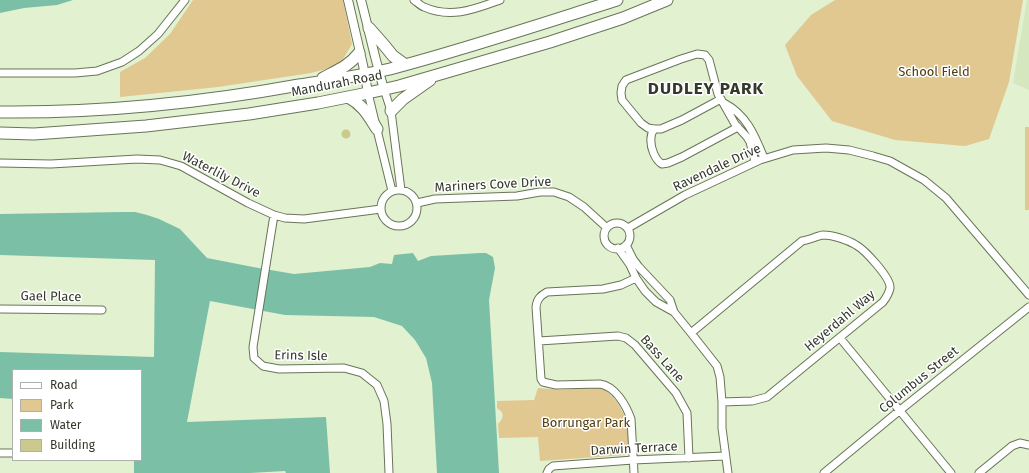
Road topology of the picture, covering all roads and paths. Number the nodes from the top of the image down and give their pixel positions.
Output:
1 (185, 0) edge
2 (348, 0) edge
3 (361, 0) edge
4 (414, 0) edge
5 (500, 0) edge
6 (617, 0) edge
7 (668, 0) edge
8 (369, 28) junction
9 (359, 53) junction
10 (404, 64) junction
11 (378, 71) junction
12 (0, 73) edge
13 (364, 74) junction
14 (437, 75) junction
15 (314, 83) junction
16 (384, 90) junction
17 (368, 93) junction
18 (348, 97) junction
19 (723, 101) junction
20 (391, 110) junction
21 (0, 112) edge
22 (738, 127) junction
23 (654, 129) junction
24 (377, 130) junction
25 (0, 132) edge
26 (764, 158) junction
27 (755, 162) junction
28 (0, 163) edge
29 (402, 190) junction
30 (392, 191) junction
31 (417, 203) junction
32 (381, 209) junction
33 (274, 215) junction
34 (607, 228) junction
35 (628, 228) junction
36 (626, 245) junction
37 (618, 248) junction
38 (636, 278) junction
39 (1029, 295) edge
40 (1029, 307) edge
41 (0, 309) edge
42 (102, 310) dead end
43 (674, 312) junction
44 (691, 333) junction
45 (840, 338) junction
46 (539, 341) junction
47 (722, 402) junction
48 (899, 411) junction
49 (1029, 445) edge
50 (0, 453) edge
51 (12, 453) edge
52 (726, 456) junction
53 (689, 458) junction
54 (633, 460) junction
55 (389, 473) edge
56 (547, 473) edge
57 (634, 473) edge
58 (728, 473) edge
59 (824, 473) edge
60 (951, 473) edge
61 (979, 473) edge

1 - 12 street
2 - 9 street
3 - 8 street
4 - 5 street
6 - 10 highway, Mandurah Road
7 - 14 highway, Mandurah Road
8 - 10 highway
8 - 11 street
9 - 13 street
9 - 15 highway
10 - 11 highway, Mandurah Road
11 - 13 highway, Mandurah Road
11 - 16 street
13 - 15 highway, Mandurah Road
13 - 17 street
14 - 16 highway, Mandurah Road
14 - 20 highway
15 - 21 highway, Mandurah Road
16 - 17 highway, Mandurah Road
16 - 20 street
17 - 18 highway, Mandurah Road
17 - 24 street
18 - 24 highway
18 - 25 highway, Mandurah Road
19 - 22 street
19 - 23 street
19 - 23 street
19 - 26 street
20 - 29 street
22 - 23 street
22 - 27 street
24 - 30 street
26 - 27 street, Ravendale Drive
26 - 39 street, Ravendale Drive
27 - 35 street, Ravendale Drive
28 - 33 street, Waterlily Drive
29 - 30 street
29 - 31 street
30 - 32 street
31 - 32 street
31 - 34 street, Mariners Cove Drive
32 - 33 street, Waterlily Drive
33 - 55 street, Erins Isle
34 - 35 street
34 - 37 street
35 - 36 street
36 - 37 street
36 - 43 street
37 - 38 street
38 - 43 street
38 - 46 street
40 - 48 street, Columbus Street
41 - 42 street, Gael Place
43 - 44 street
44 - 45 street, Heyerdahl Way
44 - 47 street
45 - 47 street, Heyerdahl Way
45 - 48 street
46 - 53 street, Bass Lane
46 - 54 street
47 - 52 street
48 - 59 street, Columbus Street
48 - 60 street
49 - 61 street
50 - 51 street
52 - 53 street, Darwin Terrace
52 - 58 street
53 - 54 street, Darwin Terrace
54 - 56 street, Darwin Terrace
54 - 57 street

